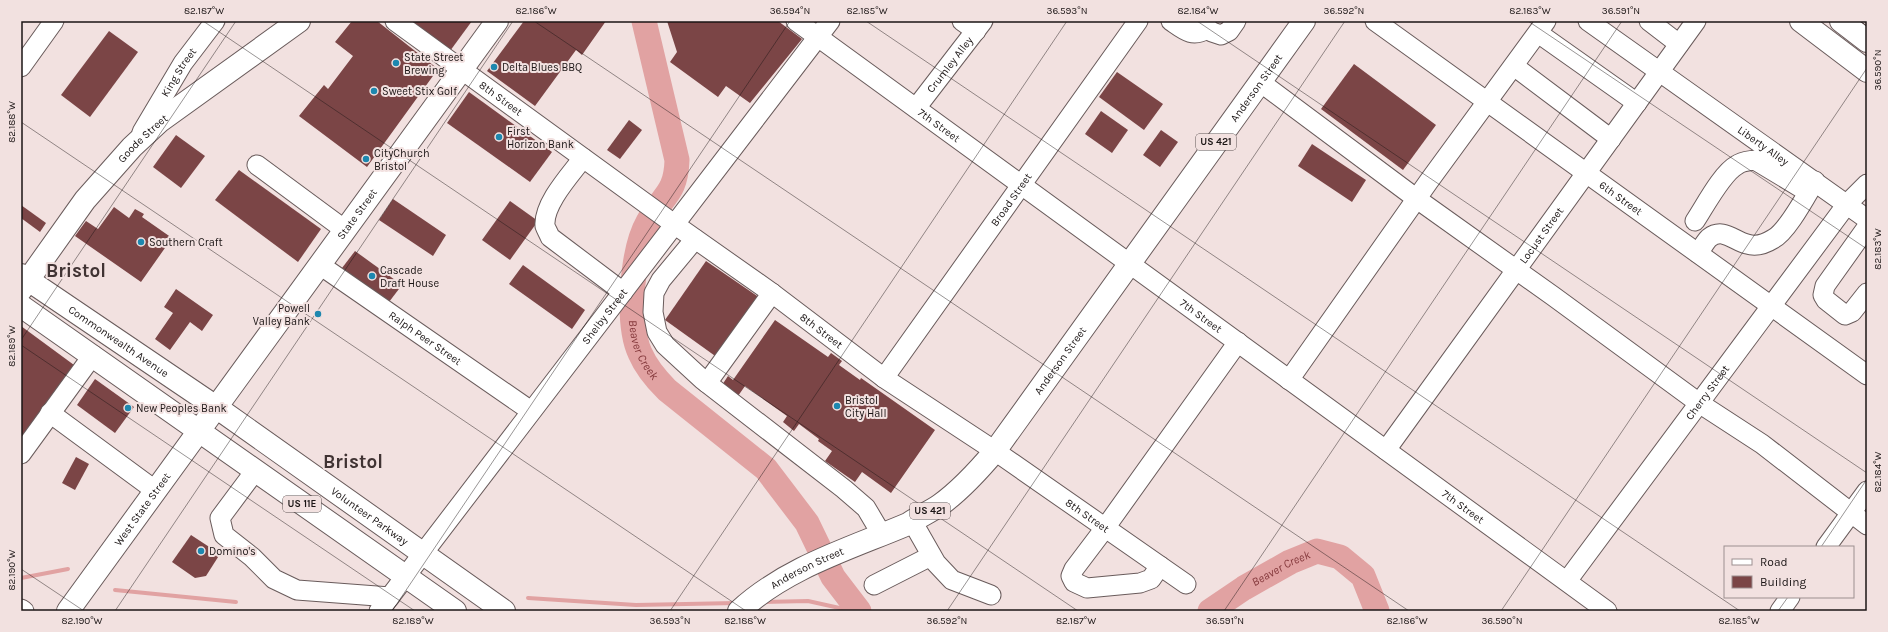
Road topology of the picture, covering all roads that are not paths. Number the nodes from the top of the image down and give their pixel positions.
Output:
1 (54, 21) edge
2 (215, 21) edge
3 (299, 21) edge
4 (395, 21) edge
5 (497, 21) edge
6 (796, 21) edge
7 (830, 21) edge
8 (1138, 21) edge
9 (1171, 21) edge
10 (1236, 21) edge
11 (1304, 21) edge
12 (1375, 21) edge
13 (1588, 21) edge
14 (1649, 21) edge
15 (1696, 21) edge
16 (1801, 21) edge
17 (1841, 21) edge
18 (974, 24) edge
19 (1203, 25) edge
20 (1542, 27) edge
21 (818, 37) junction
22 (1867, 41) edge
23 (1679, 44) junction
24 (1514, 66) junction
25 (21, 67) edge
26 (462, 70) junction
27 (1867, 71) edge
28 (1659, 72) junction
29 (1260, 82) junction
30 (1488, 102) junction
31 (1637, 103) junction
32 (916, 108) junction
33 (1611, 139) junction
34 (132, 147) junction
35 (583, 158) junction
36 (257, 165) dead end
37 (1586, 173) junction
38 (1867, 184) edge
39 (1021, 185) junction
40 (1812, 187) junction
41 (1417, 199) junction
42 (1847, 204) junction
43 (1867, 219) edge
44 (670, 221) junction
45 (1695, 221) junction
46 (1867, 227) edge
47 (345, 230) junction
48 (1670, 233) junction
49 (1720, 234) junction
50 (695, 239) junction
51 (1698, 253) junction
52 (1130, 264) junction
53 (320, 265) junction
54 (639, 270) junction
55 (1516, 270) junction
56 (23, 281) edge
57 (657, 286) junction
58 (623, 292) junction
59 (772, 293) junction
60 (1867, 293) edge
61 (1771, 305) junction
62 (21, 306) edge
63 (1238, 342) junction
64 (93, 355) junction
65 (1867, 375) edge
66 (884, 378) junction
67 (1289, 380) junction
68 (707, 383) junction
69 (1699, 403) junction
70 (216, 408) junction
71 (532, 411) junction
72 (50, 414) junction
73 (200, 430) junction
74 (1386, 450) junction
75 (995, 451) junction
76 (21, 454) edge
77 (255, 471) junction
78 (156, 491) junction
79 (1867, 491) edge
80 (1851, 514) junction
81 (912, 521) junction
82 (1867, 525) edge
83 (1106, 528) junction
84 (882, 535) junction
85 (1827, 546) edge
86 (423, 554) junction
87 (931, 556) junction
88 (1160, 566) junction
89 (405, 577) junction
90 (1567, 582) junction
91 (1186, 584) dead end
92 (874, 585) dead end
93 (991, 595) dead end
94 (1789, 598) edge
95 (384, 604) edge
96 (21, 609) edge
97 (24, 611) edge
98 (68, 611) edge
99 (455, 611) edge
100 (504, 611) edge
101 (739, 611) edge
102 (1607, 611) edge
103 (1780, 611) edge

1 - 25 street
2 - 34 street, King Street
3 - 34 main road, Goode Street
4 - 26 street
5 - 26 main road, State Street
6 - 21 street, 7th Street
7 - 21 street, Shelby Street
8 - 39 street, Broad Street
9 - 19 street
10 - 19 street
11 - 29 main road, Anderson Street / US 421
12 - 30 street, 6th Street
13 - 28 street, Liberty Alley
14 - 23 street
15 - 23 street, Locust Street
16 - 27 main road
17 - 22 main road
18 - 32 street, Crumley Alley
20 - 24 street
20 - 31 street
21 - 32 street, 7th Street
21 - 44 street, Shelby Street
23 - 28 street, Locust Street
24 - 30 street
24 - 33 street
26 - 35 street, 8th Street
26 - 47 main road, State Street
28 - 31 street, Locust Street
28 - 40 street, Liberty Alley
29 - 41 street
29 - 52 main road, Anderson Street / US 421
30 - 37 street, 6th Street
30 - 41 street
31 - 33 street, Locust Street
32 - 39 street, 7th Street
33 - 37 street, Locust Street
34 - 56 main road, Goode Street
35 - 44 street, 8th Street
35 - 58 street
36 - 47 street
37 - 48 street, 6th Street
37 - 55 street, Locust Street
38 - 42 street, Cherry Street
39 - 52 street, 7th Street
39 - 66 street, Broad Street
40 - 42 street, Liberty Alley
40 - 45 street
40 - 49 street
41 - 55 street
41 - 67 street
42 - 43 street, Liberty Alley
42 - 61 street, Cherry Street
44 - 50 street, 8th Street
44 - 54 street, Shelby Street
45 - 48 street
45 - 49 street
46 - 60 street
47 - 53 main road, State Street
48 - 51 street, 6th Street
49 - 51 street
50 - 57 street
50 - 59 street, 8th Street
51 - 61 street, 6th Street
52 - 63 street, 7th Street
52 - 75 main road, Anderson Street / US 421
53 - 70 main road, State Street
53 - 71 street, Ralph Peer Street
54 - 57 street
54 - 58 street, Shelby Street
55 - 69 street
55 - 74 street, Locust Street
56 - 70 main road, Commonwealth Avenue / US 11E
57 - 68 street
58 - 71 street, Shelby Street
59 - 66 street, 8th Street
59 - 68 street
61 - 65 street, 6th Street
61 - 69 street, Cherry Street
62 - 64 main road, US 11E
63 - 67 street, 7th Street
63 - 83 street
64 - 72 street
64 - 73 main road, US 11E
66 - 75 street, 8th Street
67 - 74 street, 7th Street
68 - 84 street
69 - 80 street
69 - 90 street, Cherry Street
70 - 73 main road, West State Street
70 - 86 main road, Volunteer Parkway / US 11E
71 - 86 street, Shelby Street
72 - 76 street
72 - 78 street
73 - 77 main road, US 11E
73 - 78 main road, West State Street
74 - 90 street, 7th Street
75 - 81 main road, Anderson Street / US 421
75 - 83 street, 8th Street
77 - 89 main road, US 11E
77 - 95 street
78 - 98 main road, West State Street
79 - 80 street
80 - 82 street
80 - 85 street
81 - 84 main road, Anderson Street / US 421
81 - 87 street
83 - 88 street, 8th Street
83 - 88 street
84 - 101 main road, Anderson Street / US 421
86 - 89 street, Shelby Street
86 - 100 main road, Volunteer Parkway / US 11E
87 - 92 street
87 - 93 street
88 - 91 street, 8th Street
89 - 95 street, Shelby Street
89 - 99 main road, US 11E
90 - 102 street, 7th Street
94 - 103 street
96 - 97 street

